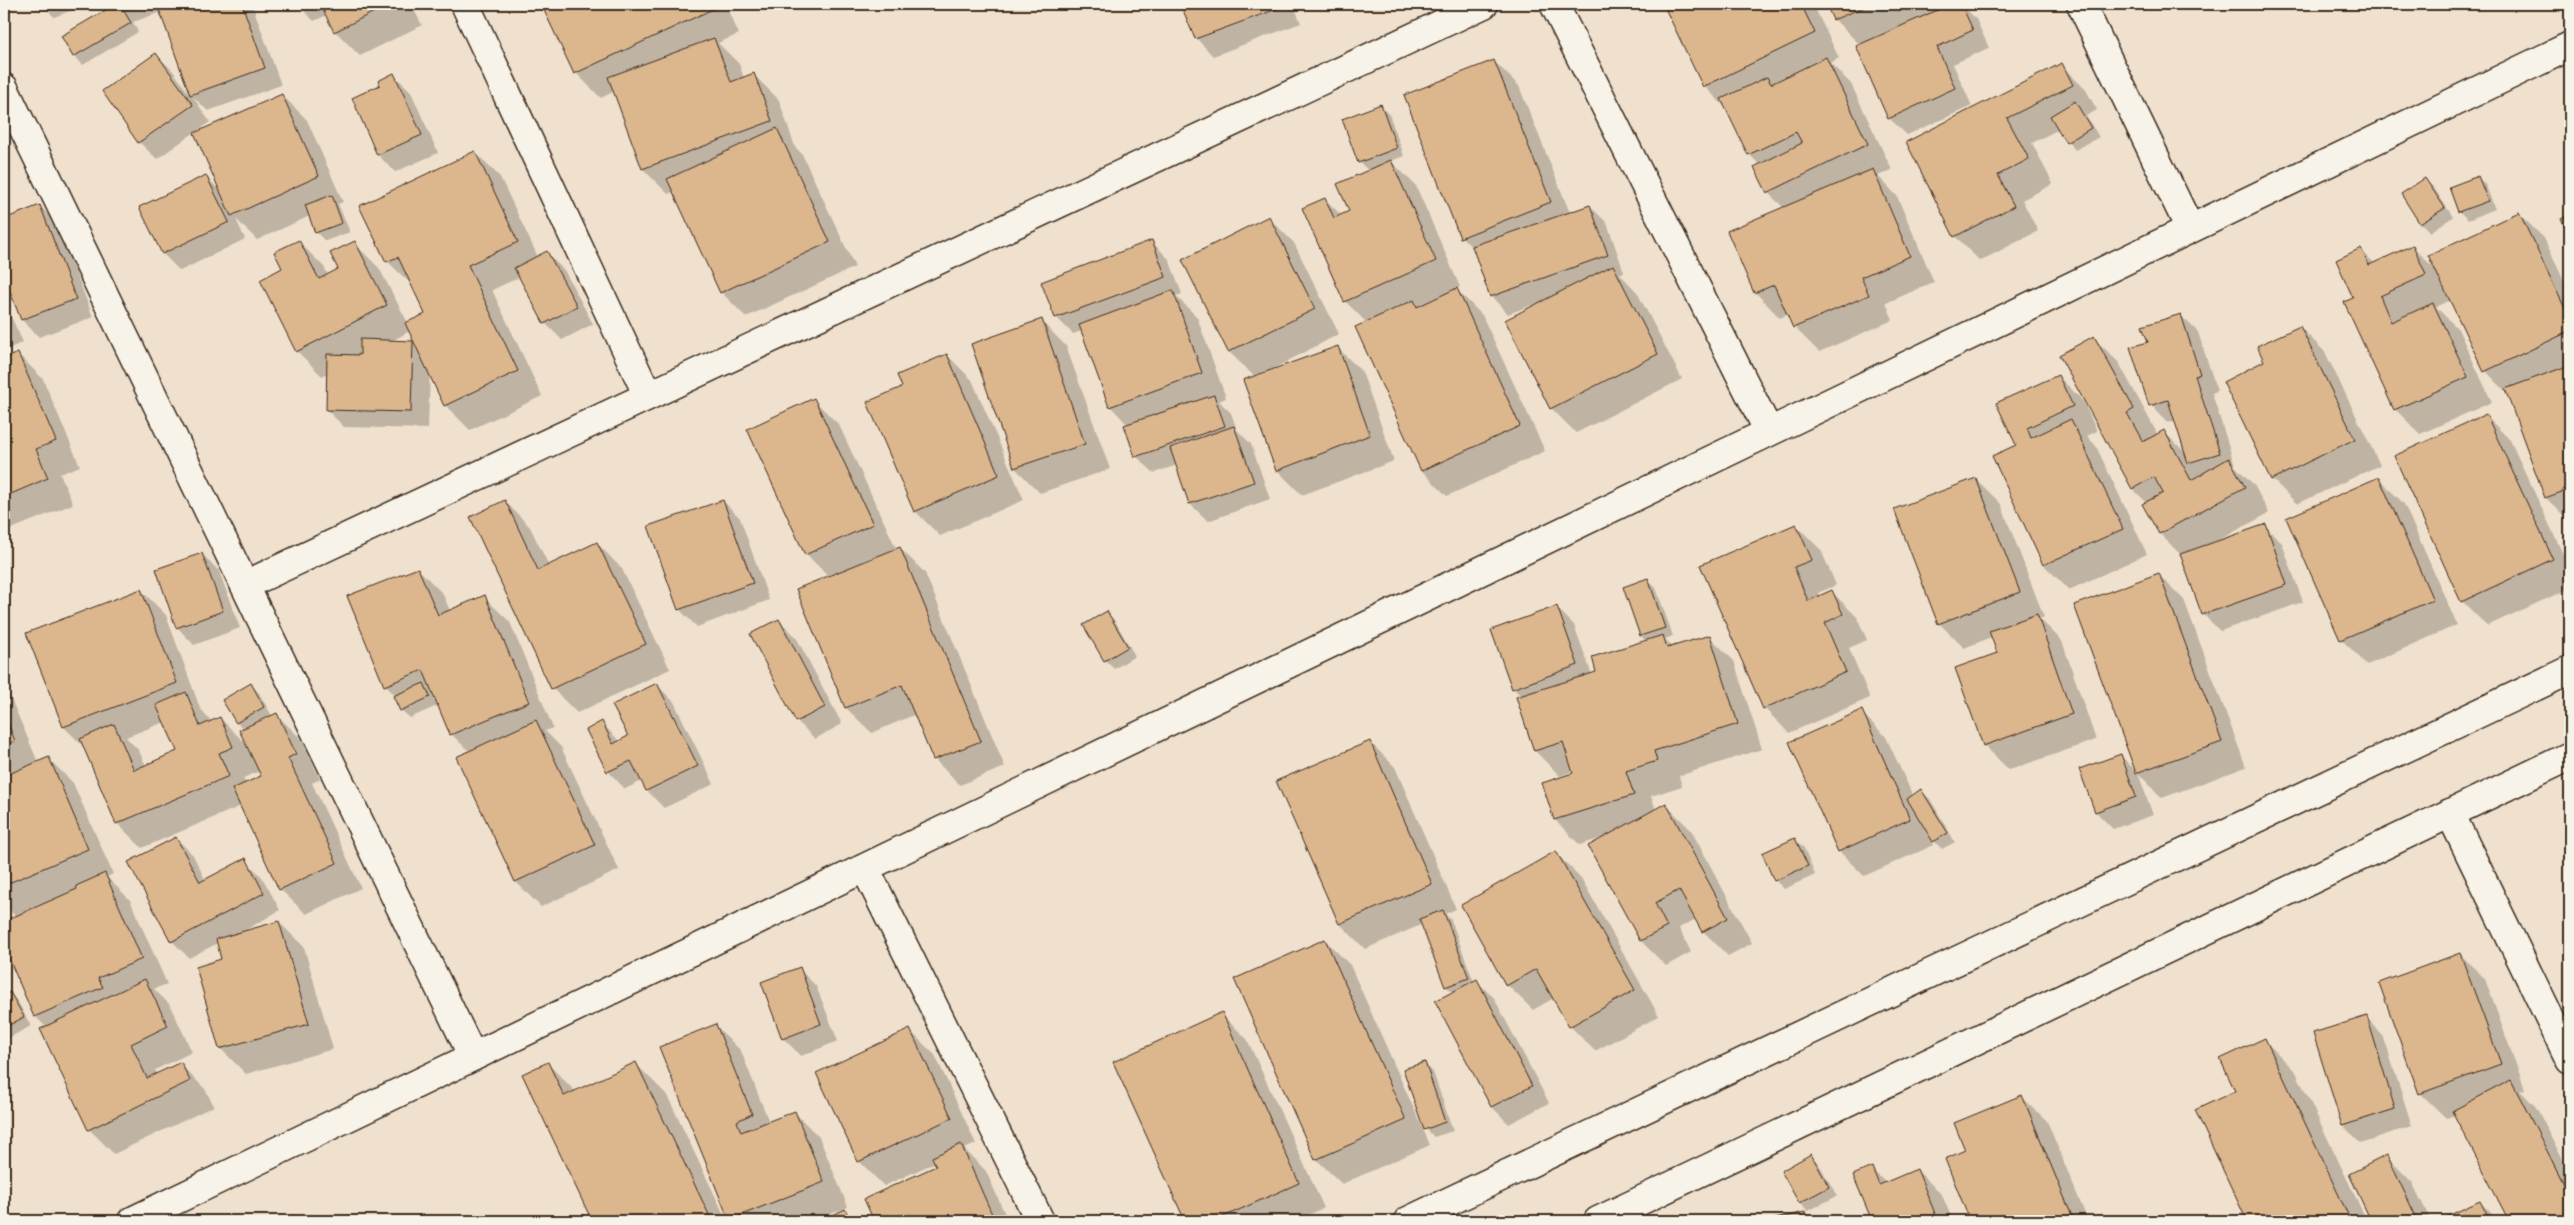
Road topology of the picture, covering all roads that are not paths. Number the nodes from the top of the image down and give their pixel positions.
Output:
1 (465, 4) edge
2 (1484, 4) edge
3 (1554, 4) edge
4 (2080, 4) edge
5 (2570, 46) edge
6 (4, 88) edge
7 (2190, 229) junction
8 (648, 396) junction
9 (1769, 432) junction
10 (245, 585) junction
11 (2570, 670) edge
12 (2570, 756) edge
13 (2450, 813) junction
14 (865, 868) junction
15 (473, 1057) junction
16 (2570, 1060) edge
17 (132, 1221) edge
18 (1040, 1221) edge
19 (1408, 1221) edge
20 (1598, 1221) edge

1 - 8 street
2 - 8 street
3 - 9 street
4 - 7 street
5 - 7 street
6 - 10 street
7 - 9 street
8 - 10 street
9 - 14 street
10 - 15 street
11 - 19 street
12 - 13 street
13 - 16 street
13 - 20 street
14 - 15 street
14 - 18 street
15 - 17 street

